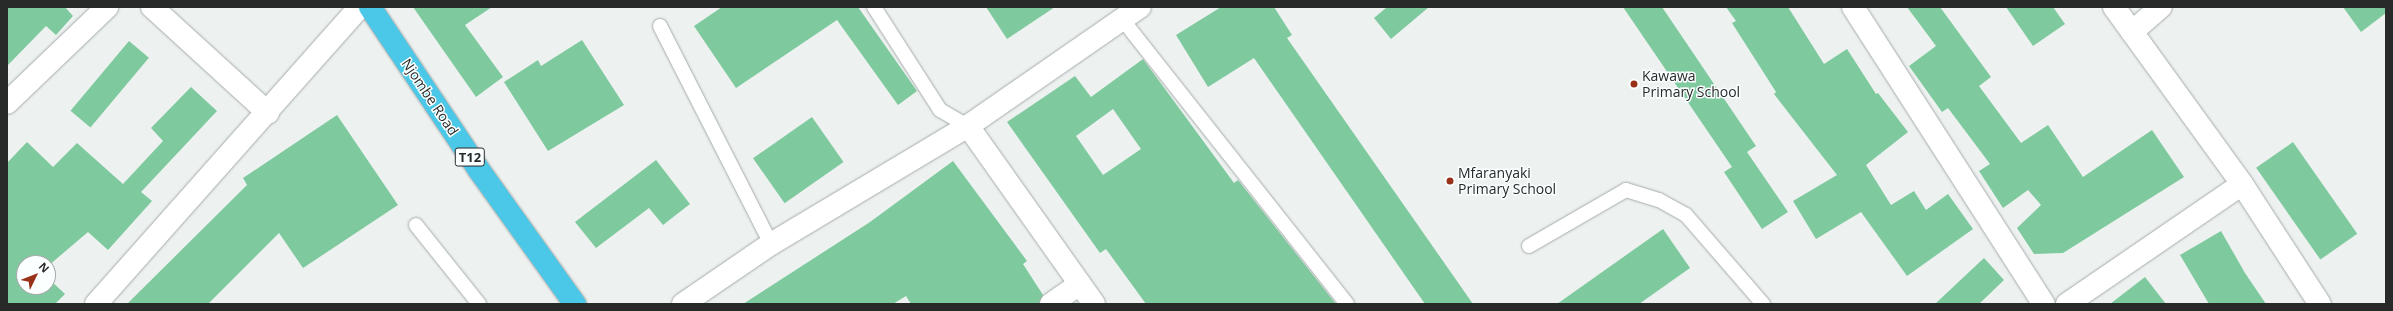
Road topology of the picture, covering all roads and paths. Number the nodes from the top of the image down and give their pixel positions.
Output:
1 (107, 7) edge
2 (152, 7) edge
3 (360, 7) edge
4 (370, 7) edge
5 (874, 7) edge
6 (1140, 7) edge
7 (1853, 7) edge
8 (2114, 7) edge
9 (2161, 7) edge
10 (1118, 13) edge
11 (660, 26) dead end
12 (2132, 32) junction
13 (7, 103) edge
14 (268, 113) junction
15 (968, 126) junction
16 (2242, 184) junction
17 (416, 225) dead end
18 (771, 244) junction
19 (1529, 246) dead end
20 (1080, 284) junction
21 (96, 304) edge
22 (479, 304) edge
23 (575, 304) edge
24 (683, 304) edge
25 (1051, 304) edge
26 (1094, 304) edge
27 (1347, 304) edge
28 (1762, 304) edge
29 (2044, 304) edge
30 (2066, 304) edge
31 (2320, 304) edge

1 - 13 street
2 - 14 street
3 - 14 street
4 - 23 highway, Njombe Road / T12
5 - 15 lane
6 - 10 street
7 - 29 street
8 - 12 street
9 - 12 street
10 - 15 street
10 - 27 lane
11 - 18 lane
12 - 16 street
14 - 21 street
15 - 18 street
15 - 20 street
16 - 30 street
16 - 31 street
17 - 22 lane
18 - 24 street
19 - 28 lane
20 - 25 street
20 - 26 street

